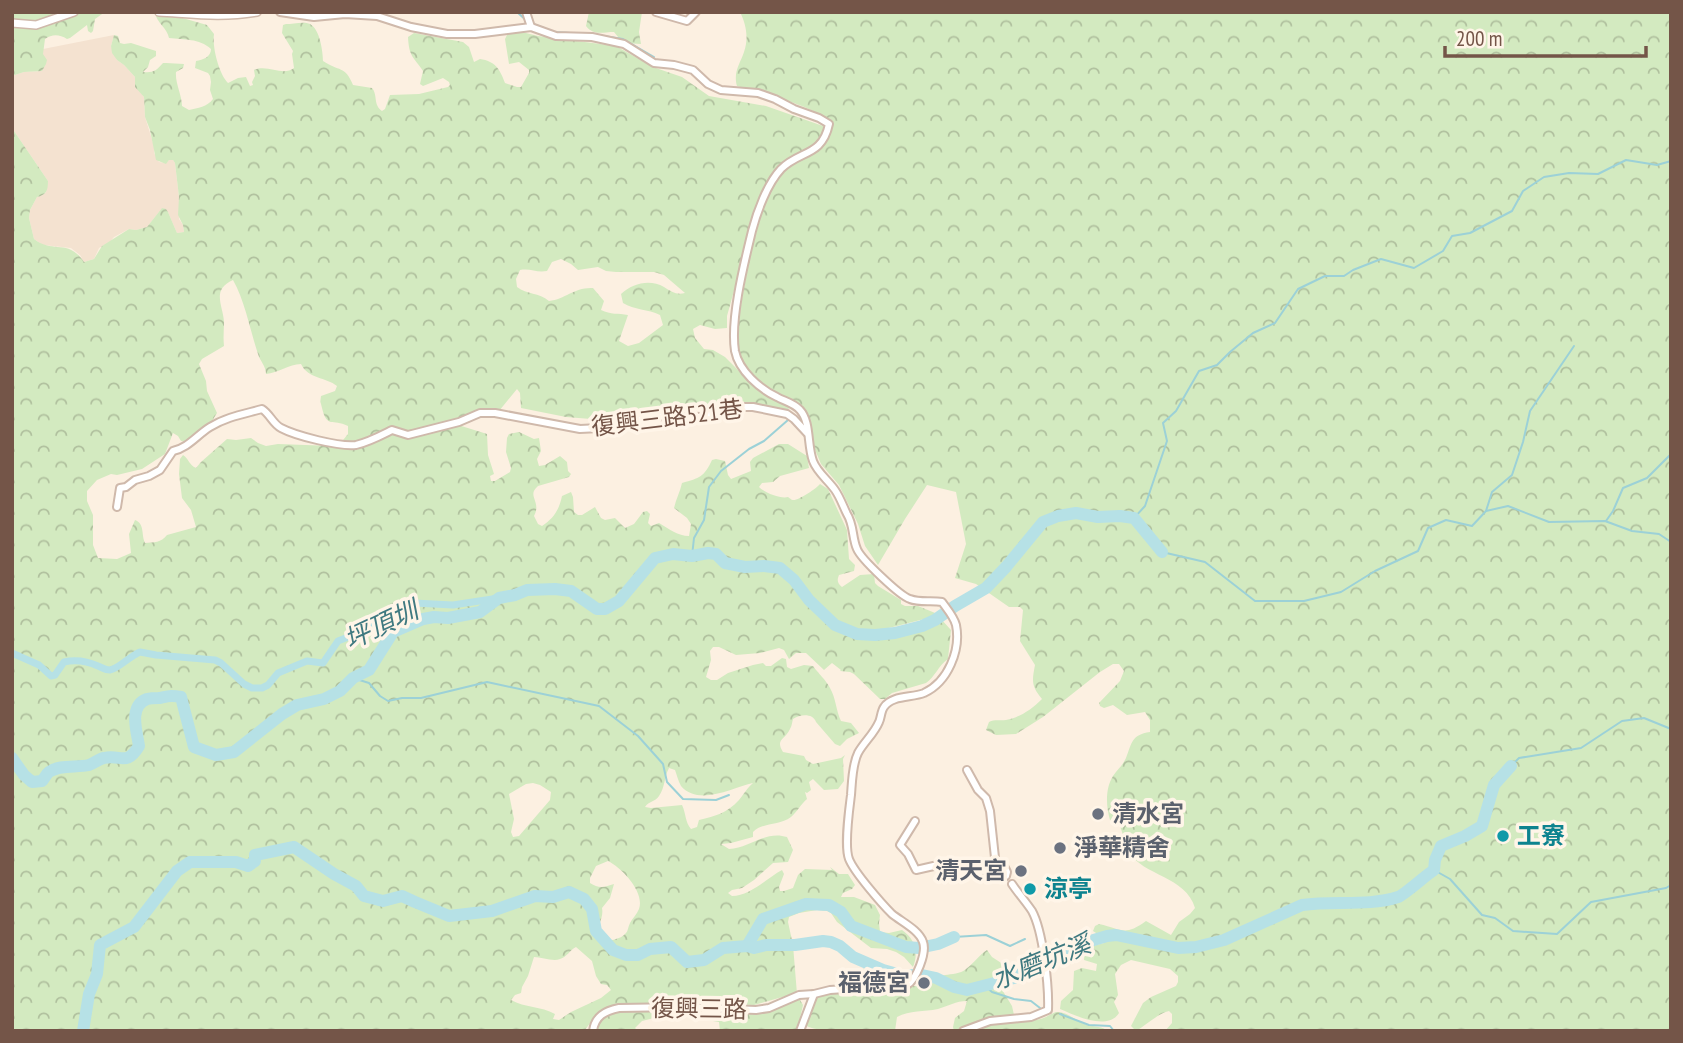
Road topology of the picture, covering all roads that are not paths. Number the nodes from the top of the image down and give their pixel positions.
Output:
1 (74, 12) edge
2 (159, 12) edge
3 (257, 12) edge
4 (280, 12) edge
5 (526, 12) edge
6 (656, 12) edge
7 (696, 12) edge
8 (12, 23) edge
9 (531, 27) junction
10 (807, 433) junction
11 (117, 507) dead end
12 (967, 770) dead end
13 (915, 821) dead end
14 (1012, 884) dead end
15 (914, 979) joint
16 (814, 995) junction
17 (593, 1031) edge
18 (800, 1031) edge
19 (963, 1031) edge

1 - 8 street
2 - 3 street
4 - 9 street
5 - 9 street
6 - 7 street
9 - 10 street, 復興三路521巷
10 - 11 street, 復興三路521巷
10 - 15 street, 復興三路521巷
12 - 13 street
14 - 19 street
15 - 16 street, 復興三路
16 - 17 street, 復興三路
16 - 18 street

